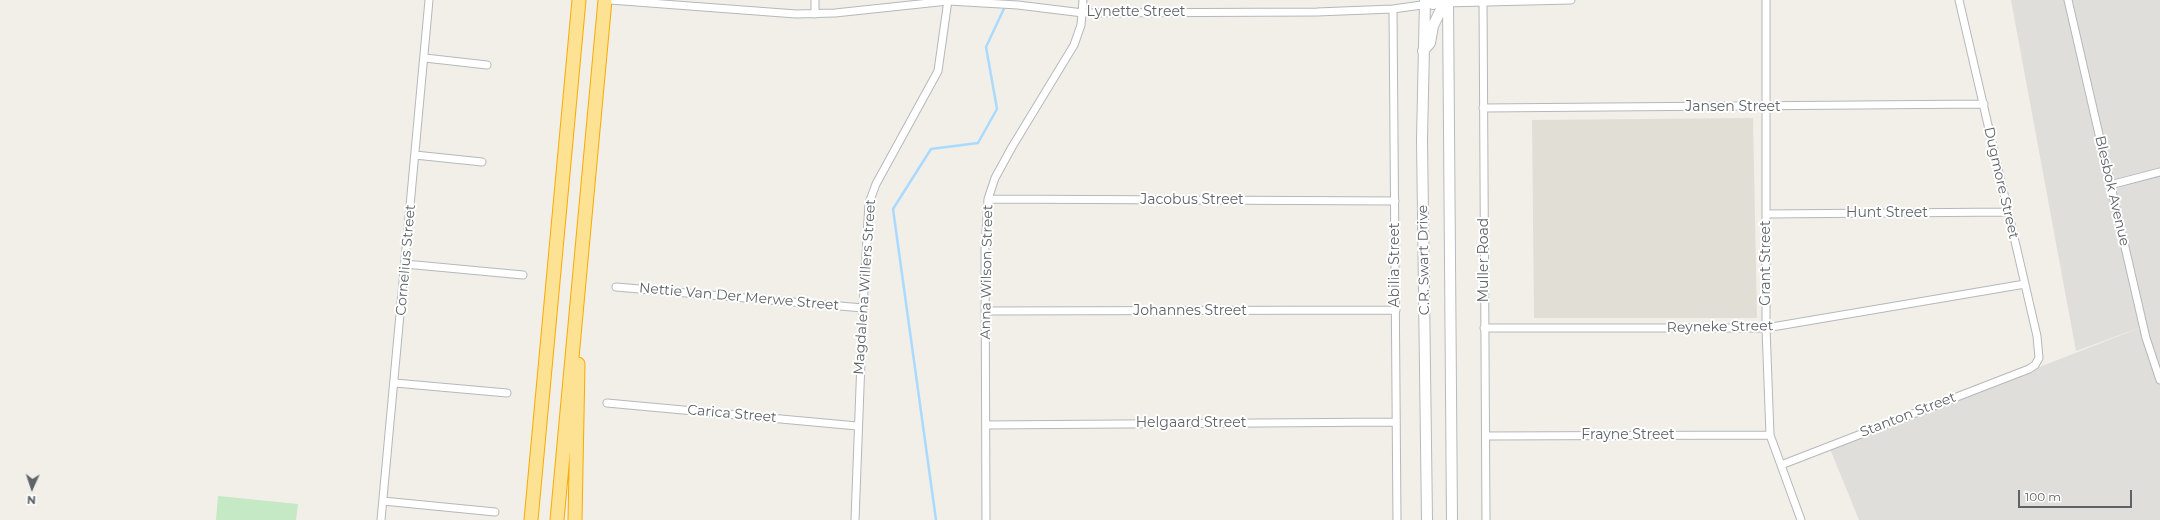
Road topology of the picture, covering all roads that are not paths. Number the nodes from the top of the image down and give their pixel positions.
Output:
1 (429, 0) edge
2 (579, 0) edge
3 (605, 0) edge
4 (610, 0) edge
5 (815, 0) edge
6 (948, 0) edge
7 (1083, 0) edge
8 (1483, 0) edge
9 (1571, 0) edge
10 (1766, 0) edge
11 (1959, 0) edge
12 (2068, 0) edge
13 (1437, 2) edge
14 (1393, 9) junction
15 (1083, 12) junction
16 (815, 14) junction
17 (1423, 51) junction
18 (425, 58) junction
19 (488, 65) dead end
20 (1984, 104) junction
21 (1767, 106) junction
22 (1483, 108) junction
23 (415, 155) junction
24 (482, 162) dead end
25 (2160, 172) edge
26 (2110, 185) junction
27 (988, 199) junction
28 (1395, 201) junction
29 (2008, 212) junction
30 (1767, 214) junction
31 (405, 264) junction
32 (523, 275) dead end
33 (2025, 284) junction
34 (616, 287) dead end
35 (862, 308) junction
36 (1396, 310) junction
37 (985, 311) junction
38 (574, 318) junction
39 (1484, 328) junction
40 (1766, 328) junction
41 (2157, 364) edge
42 (2035, 365) joint
43 (2160, 380) edge
44 (395, 383) junction
45 (507, 393) dead end
46 (607, 403) dead end
47 (1396, 422) junction
48 (986, 424) junction
49 (857, 426) junction
50 (539, 428) junction
51 (1770, 435) junction
52 (1486, 436) junction
53 (1781, 465) junction
54 (383, 501) junction
55 (1452, 507) junction
56 (495, 512) dead end
57 (381, 520) edge
58 (528, 520) edge
59 (531, 520) edge
60 (557, 520) edge
61 (575, 520) edge
62 (855, 520) edge
63 (986, 520) edge
64 (1397, 520) edge
65 (1427, 520) edge
66 (1446, 520) edge
67 (1452, 520) edge
68 (1486, 520) edge
69 (1801, 520) edge

1 - 18 street, Cornelius Street
2 - 50 highway
3 - 38 highway
4 - 16 street, Lynette Street
5 - 16 street
6 - 15 street, Lynette Street
6 - 16 street, Lynette Street
6 - 35 street, Magdalena Willers Street
7 - 15 street, Anna Wilson Street
8 - 9 street, Lynette Street
8 - 13 street, Lynette Street
8 - 22 street, Muller Road
10 - 21 street, Grant Street
11 - 20 street, Dugmore Street
12 - 26 street, Blesbok Avenue
13 - 14 street, Lynette Street
13 - 17 main road, C.R. Swart Drive
13 - 17 main road
13 - 55 main road, C.R. Swart Drive
14 - 15 street, Lynette Street
14 - 28 street, Abilia Street
15 - 27 street, Anna Wilson Street
17 - 65 main road, C.R. Swart Drive
18 - 19 street
18 - 23 street, Cornelius Street
20 - 21 street, Jansen Street
20 - 29 street, Dugmore Street
21 - 22 street, Jansen Street
21 - 30 street, Grant Street
22 - 39 street, Muller Road
23 - 24 street
23 - 31 street, Cornelius Street
25 - 26 street
26 - 41 street, Blesbok Avenue
27 - 28 street, Jacobus Street
27 - 37 street, Anna Wilson Street
28 - 36 street, Abilia Street
29 - 30 street, Hunt Street
29 - 33 street, Dugmore Street
30 - 40 street, Grant Street
31 - 32 street
31 - 44 street, Cornelius Street
33 - 40 street, Reyneke Street
33 - 42 street, Dugmore Street
34 - 35 street, Nettie Van Der Merwe Street
35 - 49 street, Magdalena Willers Street
36 - 37 street, Johannes Street
36 - 47 street, Abilia Street
37 - 48 street, Anna Wilson Street
38 - 60 highway
38 - 61 highway
39 - 40 street, Reyneke Street
39 - 52 street, Muller Road
40 - 51 street, Grant Street
41 - 43 street, Blesbok Avenue
42 - 53 street, Stanton Street
44 - 45 street
44 - 54 street, Cornelius Street
46 - 49 street, Carica Street
47 - 48 street, Helgaard Street
47 - 64 street, Abilia Street
48 - 63 street, Anna Wilson Street
49 - 62 street, Magdalena Willers Street
50 - 58 highway
50 - 59 highway
51 - 52 street, Frayne Street
51 - 53 street, Grant Street
52 - 68 street, Muller Road
53 - 69 street, Grant Street
54 - 56 street
54 - 57 street, Cornelius Street
55 - 66 main road
55 - 67 main road, C.R. Swart Drive

